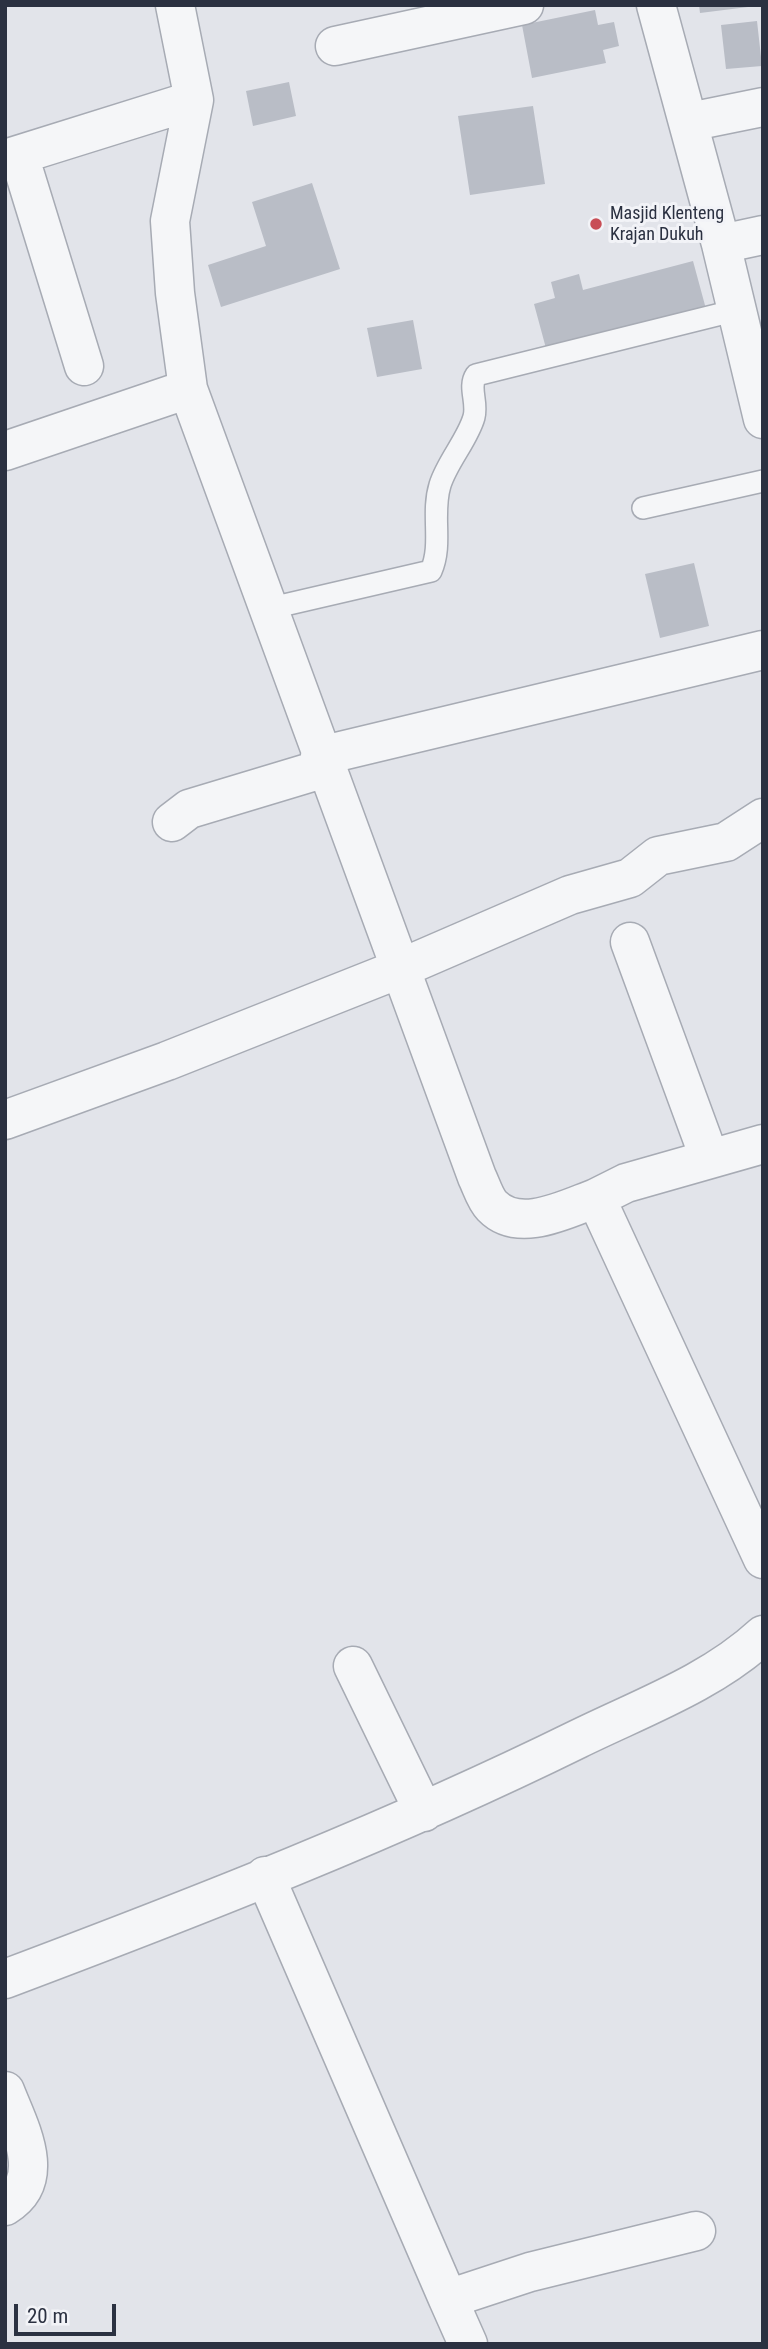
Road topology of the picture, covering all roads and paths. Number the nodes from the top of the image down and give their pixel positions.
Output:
1 (175, 5) edge
2 (524, 5) edge
3 (656, 5) edge
4 (335, 46) dead end
5 (194, 100) junction
6 (763, 107) edge
7 (689, 122) junction
8 (12, 157) edge
9 (763, 235) edge
10 (721, 244) junction
11 (737, 310) junction
12 (84, 366) dead end
13 (188, 389) junction
14 (763, 419) edge
15 (5, 451) edge
16 (763, 481) edge
17 (643, 508) dead end
18 (267, 609) junction
19 (763, 650) edge
20 (322, 762) junction
21 (763, 818) edge
22 (172, 822) dead end
23 (630, 942) dead end
24 (399, 969) junction
25 (5, 1120) edge
26 (763, 1144) edge
27 (709, 1157) junction
28 (596, 1198) junction
29 (763, 1559) edge
30 (763, 1635) edge
31 (353, 1666) dead end
32 (424, 1812) junction
33 (265, 1876) junction
34 (5, 1979) edge
35 (5, 2091) edge
36 (5, 2206) edge
37 (696, 2231) dead end
38 (448, 2299) junction
39 (468, 2344) edge

1 - 5 street
2 - 4 street
3 - 7 street
5 - 8 street
5 - 13 street
6 - 7 street
7 - 10 street
8 - 12 street
9 - 10 street
10 - 11 street
11 - 14 street
11 - 18 lane
13 - 15 street
13 - 18 street
16 - 17 lane
18 - 20 street
19 - 20 street
20 - 22 street
20 - 24 street
21 - 24 street
23 - 27 street
24 - 25 street
24 - 28 street
26 - 27 street
27 - 28 street
28 - 29 street
30 - 32 street
31 - 32 street
32 - 33 street
33 - 34 street
33 - 38 street
35 - 36 street
37 - 38 street
38 - 39 street

